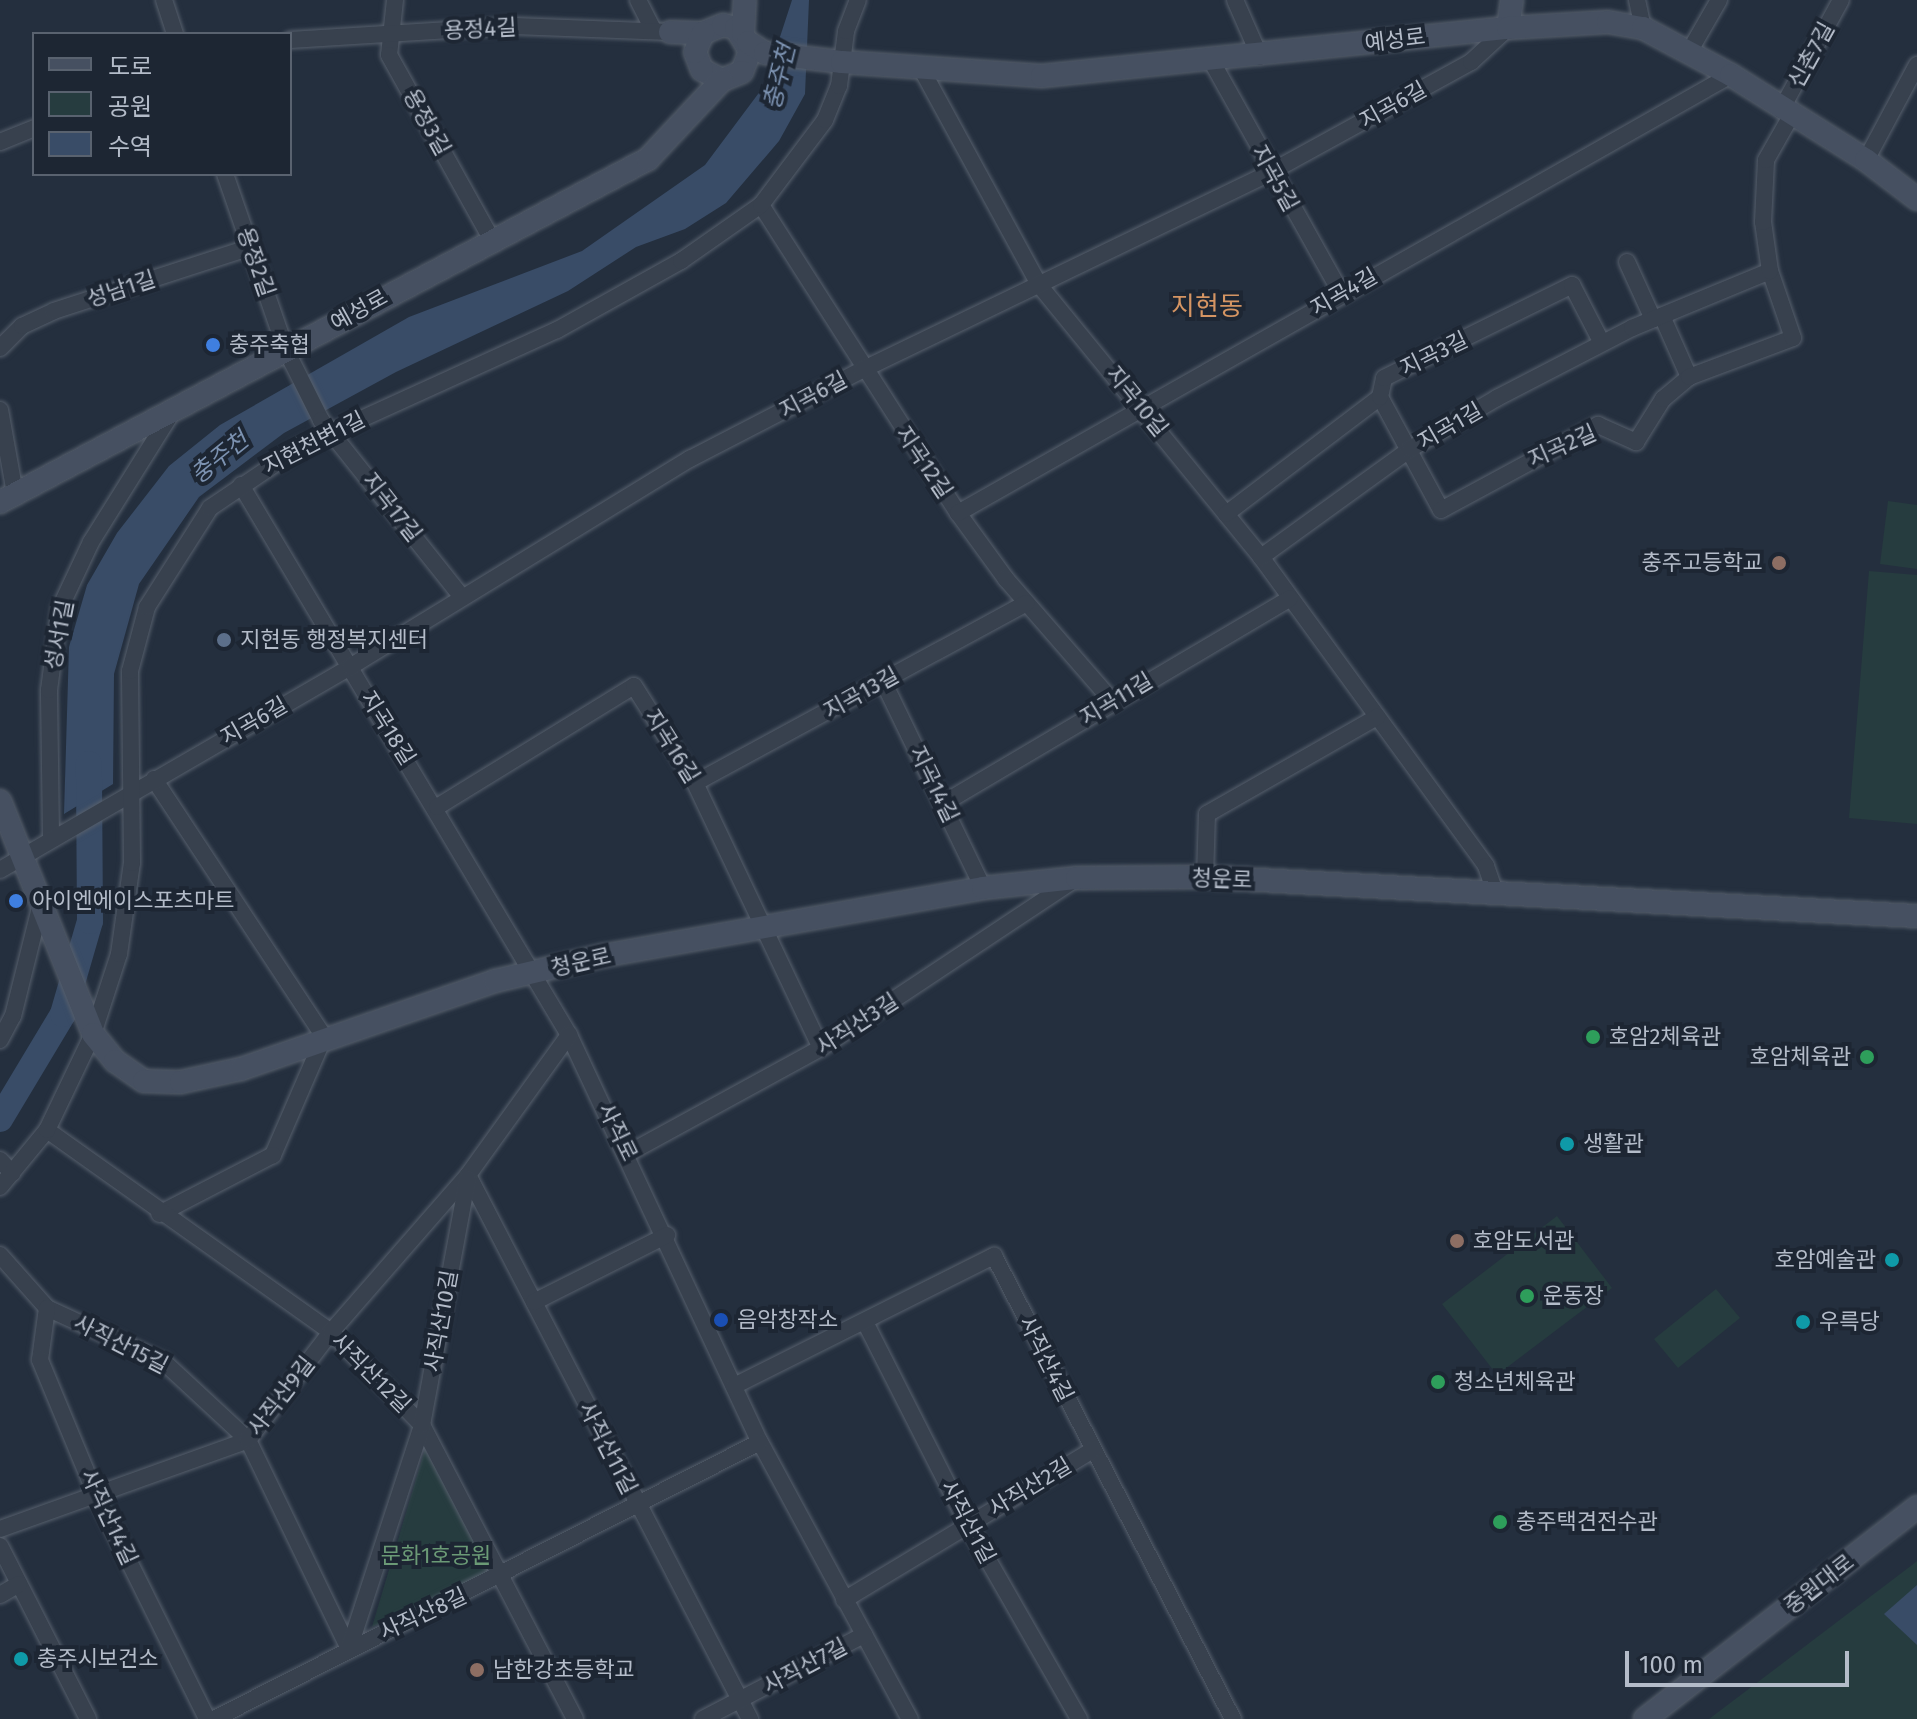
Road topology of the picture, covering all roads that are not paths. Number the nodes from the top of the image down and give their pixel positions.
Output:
1 (164, 0) edge
2 (395, 0) edge
3 (638, 0) edge
4 (743, 0) edge
5 (858, 0) edge
6 (1235, 0) edge
7 (1512, 0) edge
8 (1637, 0) edge
9 (1719, 0) edge
10 (1841, 0) edge
11 (1508, 28) junction
12 (1643, 28) junction
13 (661, 30) junction
14 (174, 32) edge
15 (394, 34) junction
16 (292, 40) edge
17 (728, 46) junction
18 (1689, 52) junction
19 (1260, 57) junction
20 (833, 60) junction
21 (1212, 62) junction
22 (1917, 65) edge
23 (922, 70) junction
24 (1731, 75) junction
25 (722, 80) junction
26 (700, 98) junction
27 (1786, 113) junction
28 (32, 129) edge
29 (0, 142) edge
30 (1866, 160) junction
31 (1271, 172) junction
32 (226, 176) edge
33 (1917, 199) edge
34 (761, 205) junction
35 (491, 238) junction
36 (251, 247) junction
37 (1627, 262) dead end
38 (1770, 271) junction
39 (1040, 286) junction
40 (1341, 293) junction
41 (1657, 318) junction
42 (1602, 343) junction
43 (0, 348) edge
44 (286, 350) junction
45 (862, 370) junction
46 (297, 371) joint
47 (1689, 377) junction
48 (1380, 397) junction
49 (1144, 407) junction
50 (0, 410) edge
51 (171, 414) junction
52 (327, 425) junction
53 (1410, 449) junction
54 (241, 485) junction
55 (8, 498) edge
56 (958, 513) junction
57 (1226, 514) junction
58 (1261, 557) junction
59 (461, 596) junction
60 (1290, 598) junction
61 (1026, 603) junction
62 (350, 667) junction
63 (883, 681) junction
64 (1112, 701) junction
65 (1377, 717) junction
66 (154, 779) junction
67 (695, 783) junction
68 (133, 791) junction
69 (0, 801) edge
70 (944, 803) junction
71 (437, 807) junction
72 (51, 836) junction
73 (25, 858) junction
74 (0, 870) edge
75 (1205, 877) junction
76 (1077, 878) junction
77 (983, 888) junction
78 (1495, 892) junction
79 (41, 904) junction
80 (1917, 916) edge
81 (768, 928) junction
82 (535, 973) junction
83 (93, 1034) junction
84 (569, 1035) junction
85 (324, 1037) junction
86 (0, 1040) edge
87 (821, 1048) junction
88 (47, 1130) junction
89 (629, 1153) junction
90 (0, 1160) edge
91 (12, 1173) junction
92 (468, 1175) junction
93 (0, 1187) edge
94 (159, 1214) junction
95 (667, 1235) junction
96 (0, 1255) edge
97 (534, 1302) junction
98 (47, 1308) junction
99 (865, 1322) junction
100 (331, 1332) junction
101 (734, 1386) junction
102 (422, 1425) junction
103 (248, 1440) junction
104 (760, 1442) junction
105 (1093, 1450) junction
106 (95, 1493) junction
107 (638, 1506) junction
108 (1917, 1507) edge
109 (968, 1525) junction
110 (0, 1529) edge
111 (0, 1546) edge
112 (502, 1577) junction
113 (19, 1584) junction
114 (0, 1595) edge
115 (844, 1600) junction
116 (864, 1635) junction
117 (349, 1649) junction
118 (740, 1700) junction
119 (88, 1719) edge
120 (207, 1719) edge
121 (214, 1719) edge
122 (575, 1719) edge
123 (703, 1719) edge
124 (750, 1719) edge
125 (910, 1719) edge
126 (1079, 1719) edge
127 (1233, 1719) edge
128 (1645, 1719) edge

1 - 14 street
2 - 15 street, 용정3길
3 - 13 street
4 - 17 street
5 - 20 street, 지현천변1길
6 - 19 street
7 - 11 street
8 - 12 street
9 - 18 street
10 - 27 street, 신촌7길
11 - 12 street, 예성로
11 - 19 street, 예성로
11 - 31 street, 지곡6길
12 - 18 street, 예성로
13 - 15 street, 용정4길
13 - 17 street, 예성로
15 - 16 street, 용정4길
15 - 35 street, 용정3길
17 - 20 street, 예성로
17 - 25 street
17 - 25 street, 예성로
17 - 26 street
18 - 24 street, 예성로
19 - 21 street, 예성로
20 - 23 street, 예성로
20 - 34 street, 지현천변1길
21 - 23 street, 예성로
21 - 31 street, 지곡5길
22 - 30 street
23 - 39 street, 지곡10길
24 - 27 street, 예성로
24 - 40 street, 지곡4길
25 - 26 street, 예성로
26 - 35 street, 예성로
27 - 30 street, 예성로
27 - 38 street
28 - 29 street
30 - 33 street, 예성로
31 - 39 street, 지곡6길
31 - 40 street, 지곡5길
32 - 36 street, 용정2길
34 - 45 street, 지곡12길
34 - 52 street, 지현천변1길
35 - 44 street, 예성로
36 - 43 street, 성남1길
36 - 44 street, 용정2길
37 - 41 street
38 - 41 street, 지곡1길
38 - 47 street, 지곡2길
39 - 45 street, 지곡6길
39 - 49 street, 지곡10길
40 - 49 street, 지곡4길
41 - 42 street, 지곡1길
41 - 47 street
42 - 48 street, 지곡3길
42 - 53 street, 지곡1길
44 - 46 street, 용정2길
44 - 51 street, 예성로
45 - 56 street, 지곡12길
45 - 59 street, 지곡6길
46 - 52 street, 지곡17길
47 - 53 street, 지곡2길
48 - 53 street
48 - 57 street, 지곡3길
49 - 56 street, 지곡4길
49 - 57 street, 지곡10길
50 - 55 street
51 - 55 street, 예성로
51 - 72 street, 성서1길
52 - 54 street, 지현천변1길
52 - 59 street, 지곡17길
53 - 58 street, 지곡1길
54 - 62 street, 지곡18길
54 - 68 street, 지현천변1길
56 - 61 street, 지곡12길
57 - 58 street, 지곡10길
58 - 60 street, 지곡10길
59 - 62 street, 지곡6길
60 - 64 street, 지곡11길
60 - 65 street, 지곡10길
61 - 63 street, 지곡13길
61 - 64 street, 지곡12길
62 - 66 street, 지곡6길
62 - 71 street, 지곡18길
63 - 67 street, 지곡13길
63 - 70 street, 지곡14길
64 - 70 street, 지곡11길
65 - 75 street
65 - 78 street, 지곡10길
66 - 68 street, 지곡6길
66 - 85 street
67 - 71 street, 지곡16길
67 - 81 street, 지곡16길
68 - 72 street, 지곡6길
68 - 83 street, 지현천변1길
69 - 73 street
70 - 77 street, 지곡14길
71 - 82 street, 지곡18길
72 - 73 street, 지곡6길
73 - 74 street, 지곡6길
73 - 79 street
75 - 76 street, 청운로
75 - 78 street, 청운로
76 - 77 street, 청운로
76 - 87 street, 사직산3길
77 - 81 street, 청운로
78 - 80 street, 청운로
79 - 83 street
79 - 86 street
81 - 82 street, 청운로
81 - 87 street, 지곡16길
82 - 84 street, 사직로
82 - 85 street
83 - 85 street
83 - 88 street, 지현천변1길
84 - 89 street, 사직로
84 - 92 street, 사직산9길
85 - 94 street
87 - 89 street, 사직산3길
88 - 91 street, 지현천변1길
88 - 94 street, 사직산12길
89 - 95 street, 사직로
90 - 91 street
91 - 93 street, 지현천변1길
92 - 97 street, 사직산11길
92 - 100 street, 사직산9길
92 - 102 street, 사직산10길
94 - 100 street, 사직산12길
95 - 97 street
95 - 101 street, 사직로
96 - 98 street, 사직산15길
97 - 107 street, 사직산11길
98 - 103 street, 사직산15길
98 - 106 street, 사직산14길
99 - 101 street, 사직산4길
99 - 105 street, 사직산4길
99 - 109 street, 사직산1길
100 - 102 street, 사직산12길
100 - 103 street, 사직산9길
101 - 104 street, 사직로
102 - 112 street, 사직산12길
102 - 117 street, 사직산10길
103 - 106 street, 사직산9길
103 - 117 street, 사직산15길
104 - 107 street, 사직산8길
104 - 115 street, 사직로
105 - 109 street, 사직산2길
105 - 127 street, 사직산4길
106 - 110 street, 사직산9길
106 - 120 street, 사직산14길
107 - 112 street, 사직산8길
107 - 118 street, 사직산11길
108 - 128 street, 중원대로
109 - 115 street, 사직산2길
109 - 126 street, 사직산1길
111 - 113 street
112 - 117 street, 사직산8길
112 - 122 street, 사직산12길
113 - 114 street
113 - 119 street
115 - 116 street, 사직로
116 - 118 street, 사직산7길
116 - 125 street, 사직로
117 - 121 street, 사직산8길
118 - 123 street, 사직산7길
118 - 124 street, 사직산11길

